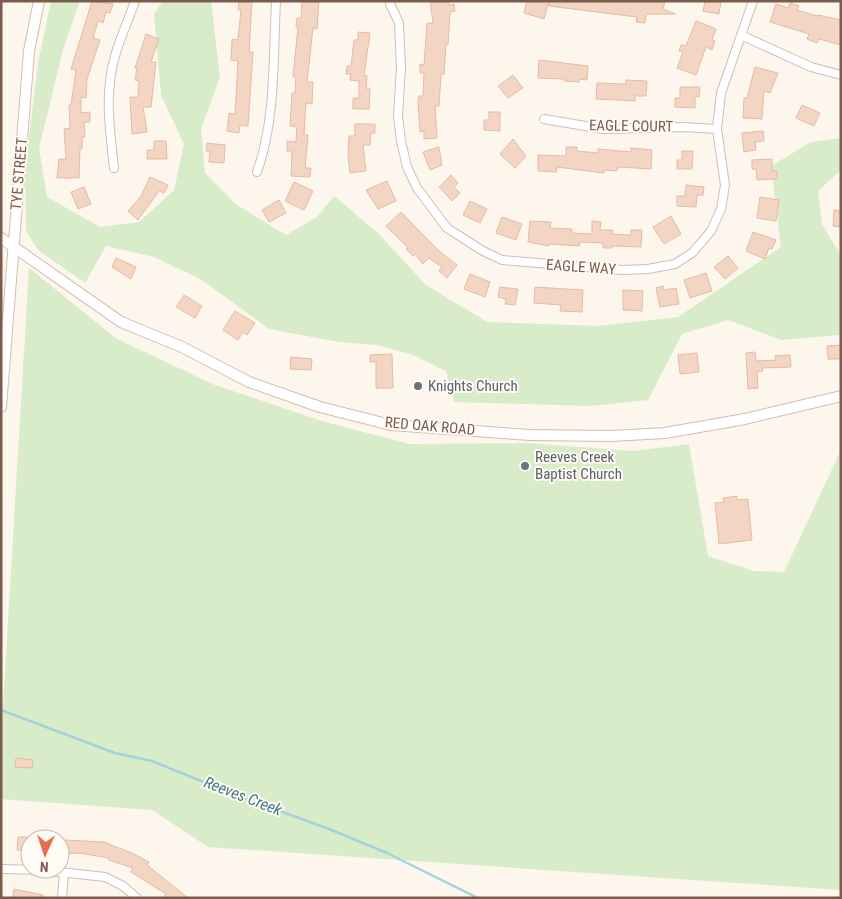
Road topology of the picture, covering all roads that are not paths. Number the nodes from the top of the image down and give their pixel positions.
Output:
1 (39, 1) edge
2 (135, 1) edge
3 (276, 1) edge
4 (753, 1) edge
5 (390, 4) dead end
6 (743, 36) junction
7 (841, 75) edge
8 (544, 120) dead end
9 (718, 129) junction
10 (114, 168) dead end
11 (257, 172) dead end
12 (1, 238) edge
13 (13, 246) junction
14 (2, 376) edge
15 (841, 396) edge
16 (1, 407) edge
17 (1, 869) edge
18 (20, 870) edge
19 (70, 874) edge
20 (64, 879) edge
21 (62, 898) edge
22 (137, 898) edge

1 - 13 street, TYE STREET
2 - 10 street
3 - 11 street
4 - 6 street, EAGLE WAY
5 - 9 street, EAGLE WAY
6 - 7 street
6 - 9 street, EAGLE WAY
8 - 9 street, EAGLE COURT
12 - 13 street, RED OAK ROAD
13 - 14 street, TYE STREET
13 - 15 street, RED OAK ROAD
14 - 16 street, TYE STREET
17 - 18 street
19 - 22 street
20 - 21 street

